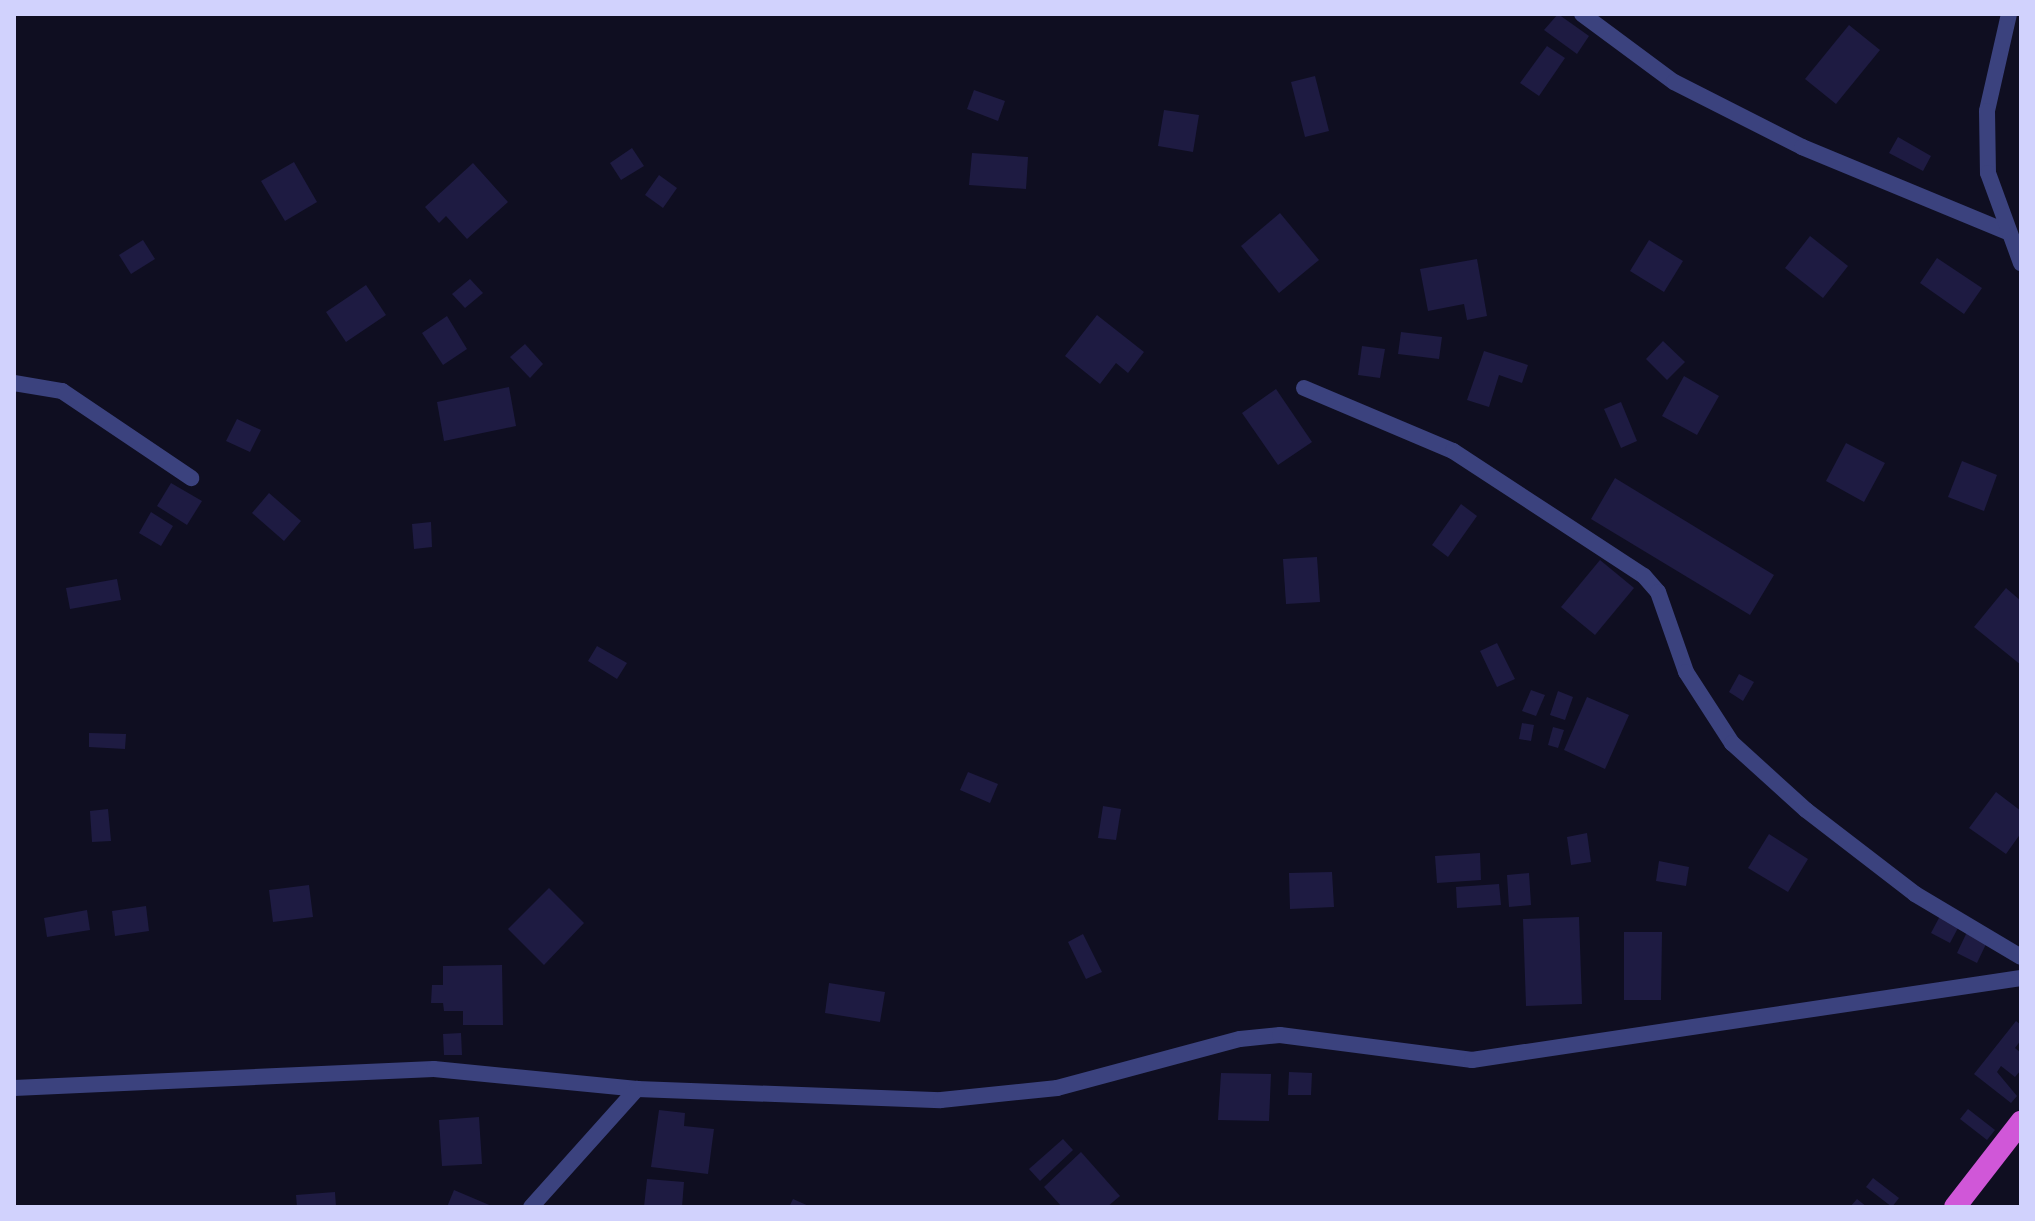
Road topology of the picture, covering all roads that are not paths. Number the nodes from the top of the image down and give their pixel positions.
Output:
1 (1582, 14) edge
2 (2009, 14) edge
3 (2007, 232) junction
4 (2021, 263) edge
5 (14, 383) edge
6 (1304, 388) dead end
7 (191, 478) dead end
8 (2021, 957) edge
9 (2021, 978) edge
10 (14, 1088) edge
11 (637, 1089) junction
12 (2021, 1122) edge
13 (531, 1207) edge
14 (1955, 1207) edge

1 - 3 street
2 - 3 street
3 - 4 street
5 - 7 street
6 - 8 street
9 - 11 street
10 - 11 street
11 - 13 street
12 - 14 highway

